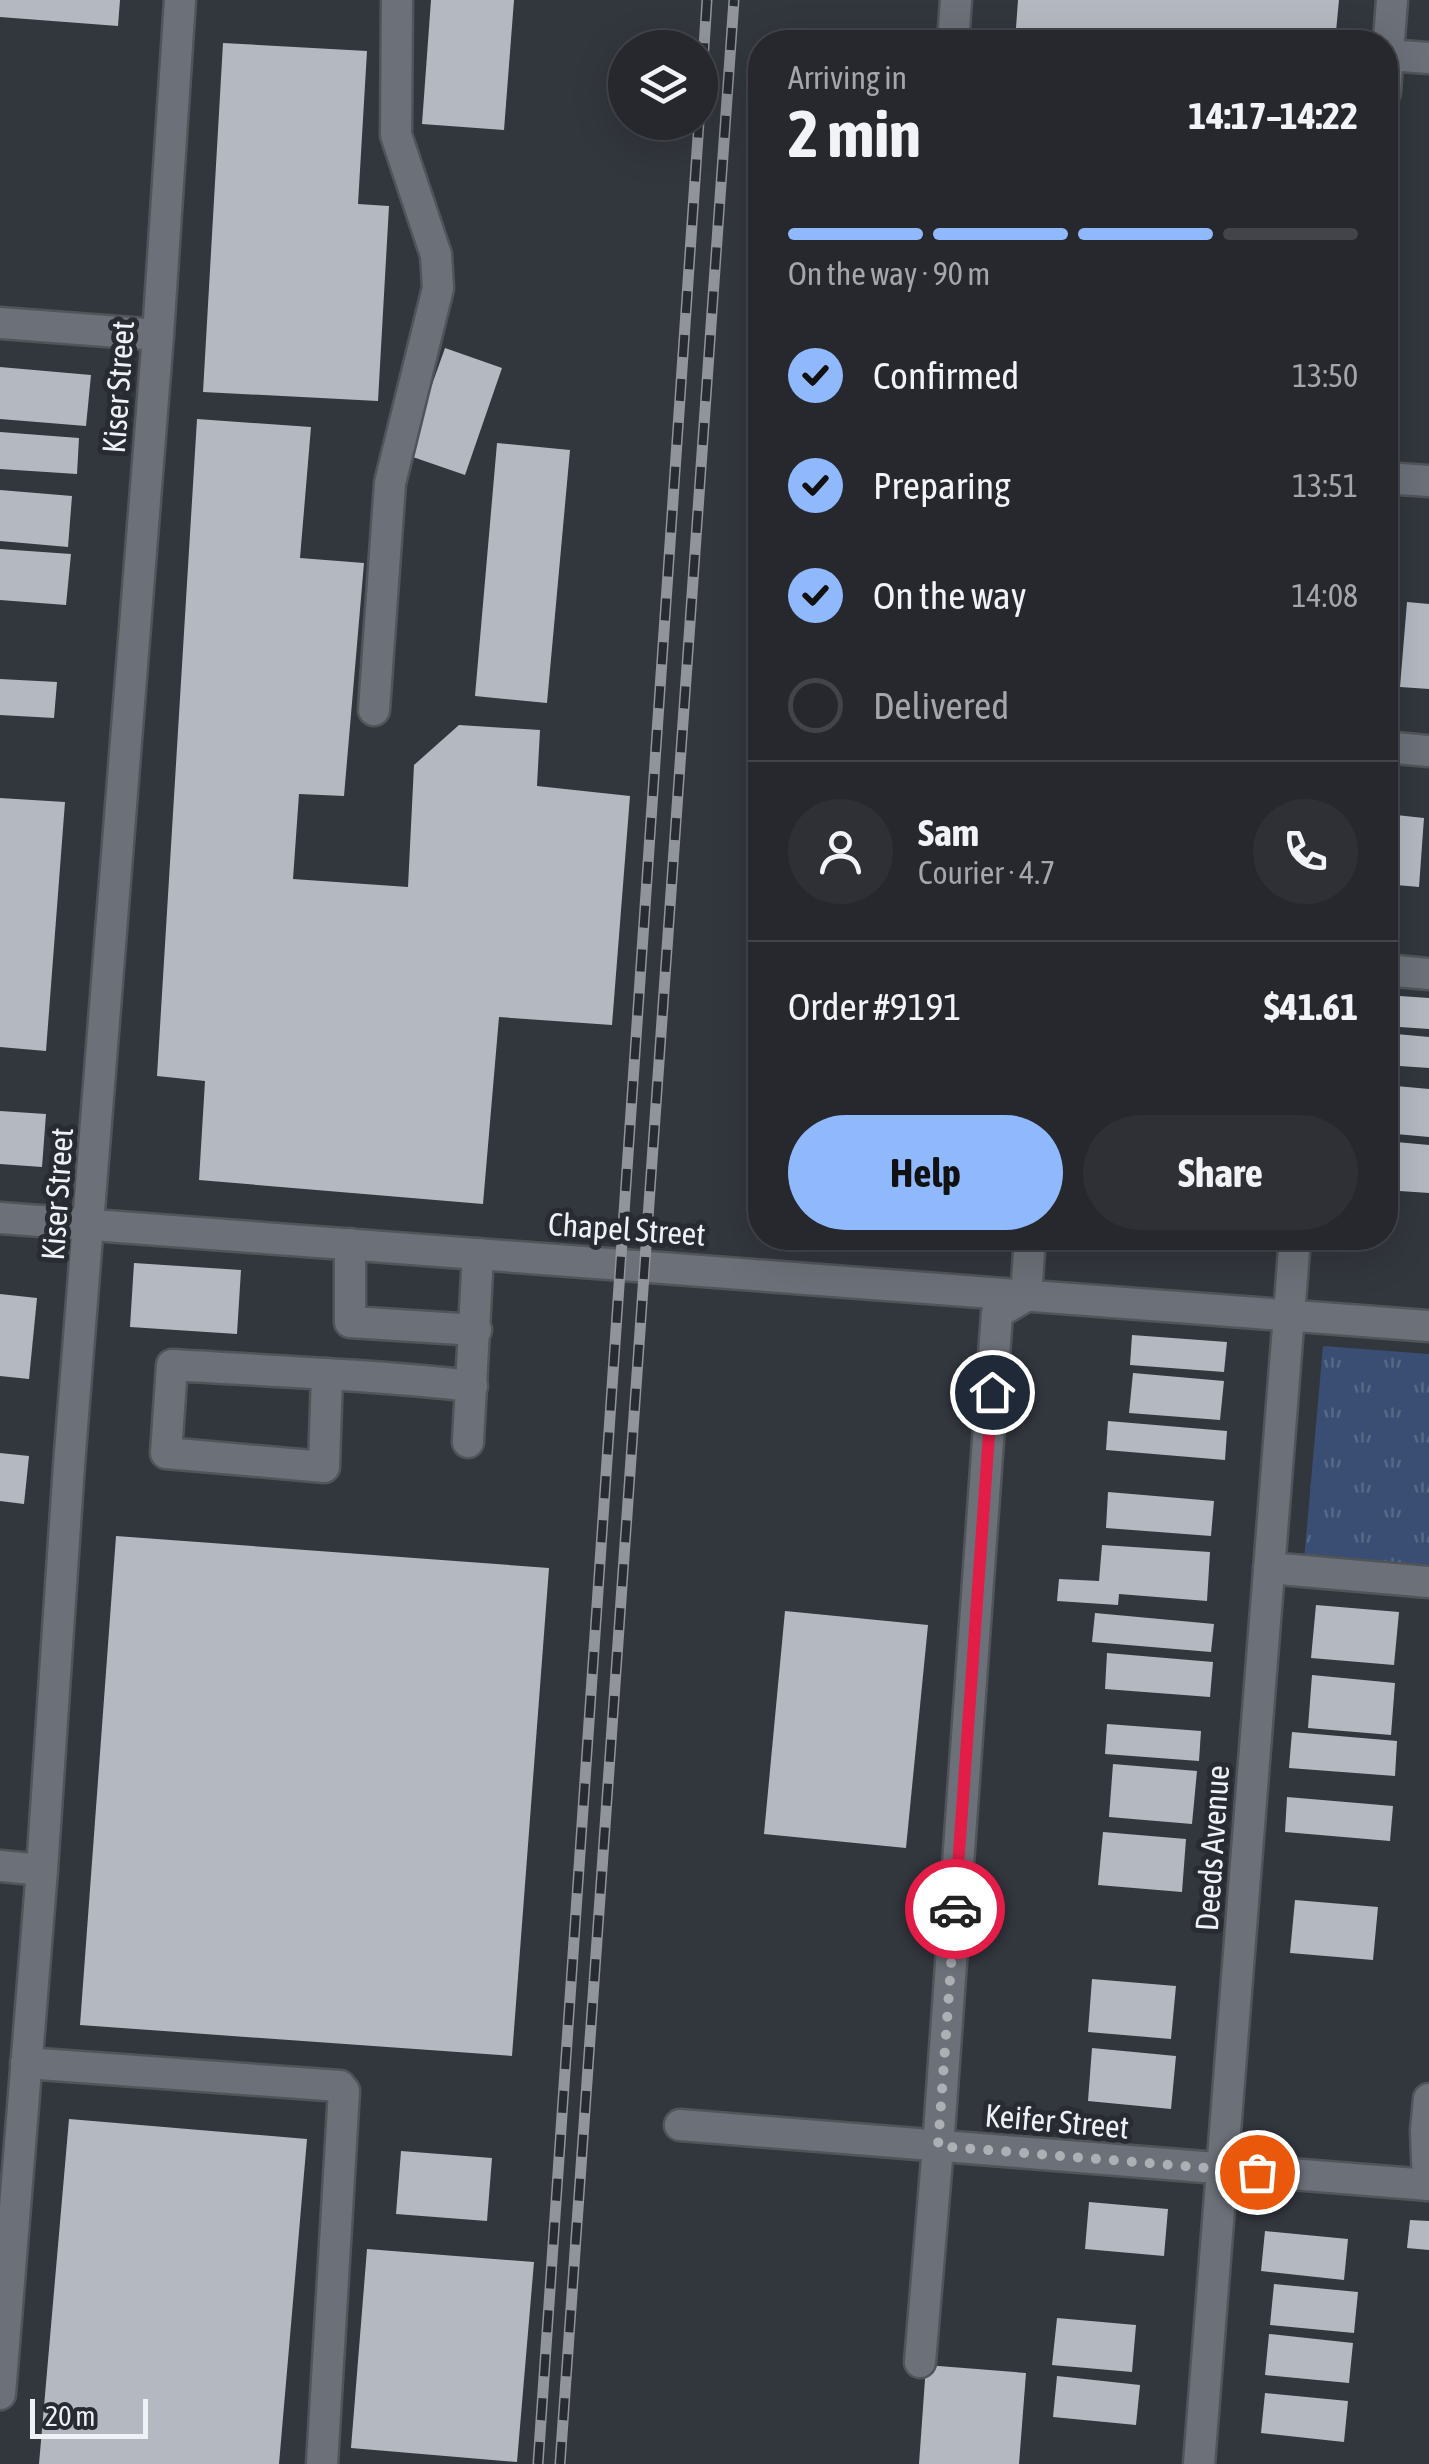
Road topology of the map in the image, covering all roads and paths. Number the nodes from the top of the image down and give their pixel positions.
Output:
1 (180, 0) edge
2 (397, 0) edge
3 (956, 0) edge
4 (1392, 0) edge
5 (954, 30) edge
6 (1390, 30) edge
7 (1398, 56) edge
8 (1429, 58) edge
9 (0, 323) edge
10 (158, 335) junction
11 (1398, 479) edge
12 (1429, 481) edge
13 (374, 710) dead end
14 (1398, 748) edge
15 (1429, 751) edge
16 (1398, 971) edge
17 (1429, 974) edge
18 (0, 1218) edge
19 (90, 1225) junction
20 (350, 1244) junction
21 (1029, 1250) edge
22 (1295, 1250) edge
23 (478, 1254) junction
24 (1026, 1296) junction
25 (1289, 1315) junction
26 (402, 1325) junction
27 (1429, 1326) edge
28 (476, 1330) junction
29 (327, 1374) junction
30 (400, 1378) junction
31 (472, 1386) junction
32 (468, 1442) dead end
33 (1270, 1568) junction
34 (1429, 1582) edge
35 (0, 1866) edge
36 (42, 1870) junction
37 (26, 2063) junction
38 (1429, 2099) edge
39 (680, 2125) dead end
40 (938, 2146) junction
41 (1222, 2170) junction
42 (1429, 2185) edge
43 (920, 2362) dead end
44 (0, 2394) edge
45 (322, 2464) edge
46 (1200, 2464) edge

1 - 10 street, Kiser Street
2 - 13 street
3 - 5 street
4 - 6 street
7 - 8 street
9 - 10 street
10 - 19 street, Kiser Street
11 - 12 street
14 - 15 street
16 - 17 street
18 - 19 street, Chapel Street
19 - 20 street, Chapel Street
19 - 36 street, Kiser Street
20 - 23 street, Chapel Street
20 - 26 street
21 - 24 street
22 - 25 street, Deeds Avenue
23 - 24 street, Chapel Street
23 - 28 street
24 - 25 street, Chapel Street
24 - 40 street
25 - 27 street, Chapel Street
25 - 33 street, Deeds Avenue
26 - 28 street
26 - 30 street
28 - 31 street
29 - 29 street
29 - 30 street
30 - 31 street
31 - 32 street
33 - 34 street
33 - 41 street, Deeds Avenue
35 - 36 street
36 - 37 street, Kiser Street
37 - 44 street, Kiser Street
37 - 45 street
38 - 42 street
39 - 40 street, Keifer Street
40 - 41 street, Keifer Street
40 - 43 street
41 - 42 street, Keifer Street
41 - 46 street, Deeds Avenue

